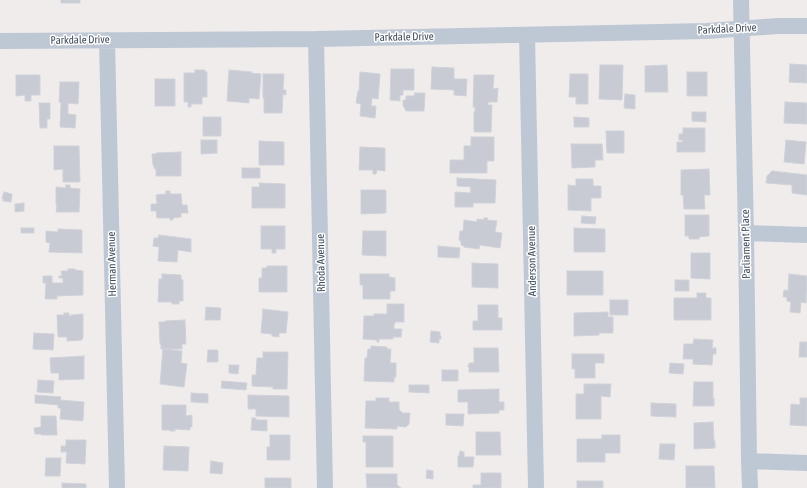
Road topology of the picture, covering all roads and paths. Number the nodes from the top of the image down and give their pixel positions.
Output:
1 (741, 0) edge
2 (807, 26) edge
3 (742, 29) junction
4 (528, 35) junction
5 (316, 39) junction
6 (107, 40) junction
7 (0, 41) edge
8 (746, 233) junction
9 (807, 235) edge
10 (749, 461) junction
11 (807, 463) edge
12 (117, 488) edge
13 (326, 488) edge
14 (536, 488) edge
15 (750, 488) edge

1 - 3 street, Parliament Place
2 - 3 street, Parkdale Drive
3 - 4 street, Parkdale Drive
3 - 8 street, Parliament Place
4 - 5 street, Parkdale Drive
4 - 14 street, Anderson Avenue
5 - 6 street, Parkdale Drive
5 - 13 street, Rhoda Avenue
6 - 7 street, Parkdale Drive
6 - 12 street, Herman Avenue
8 - 9 street
8 - 10 street, Parliament Place
10 - 11 street
10 - 15 street, Parliament Place

